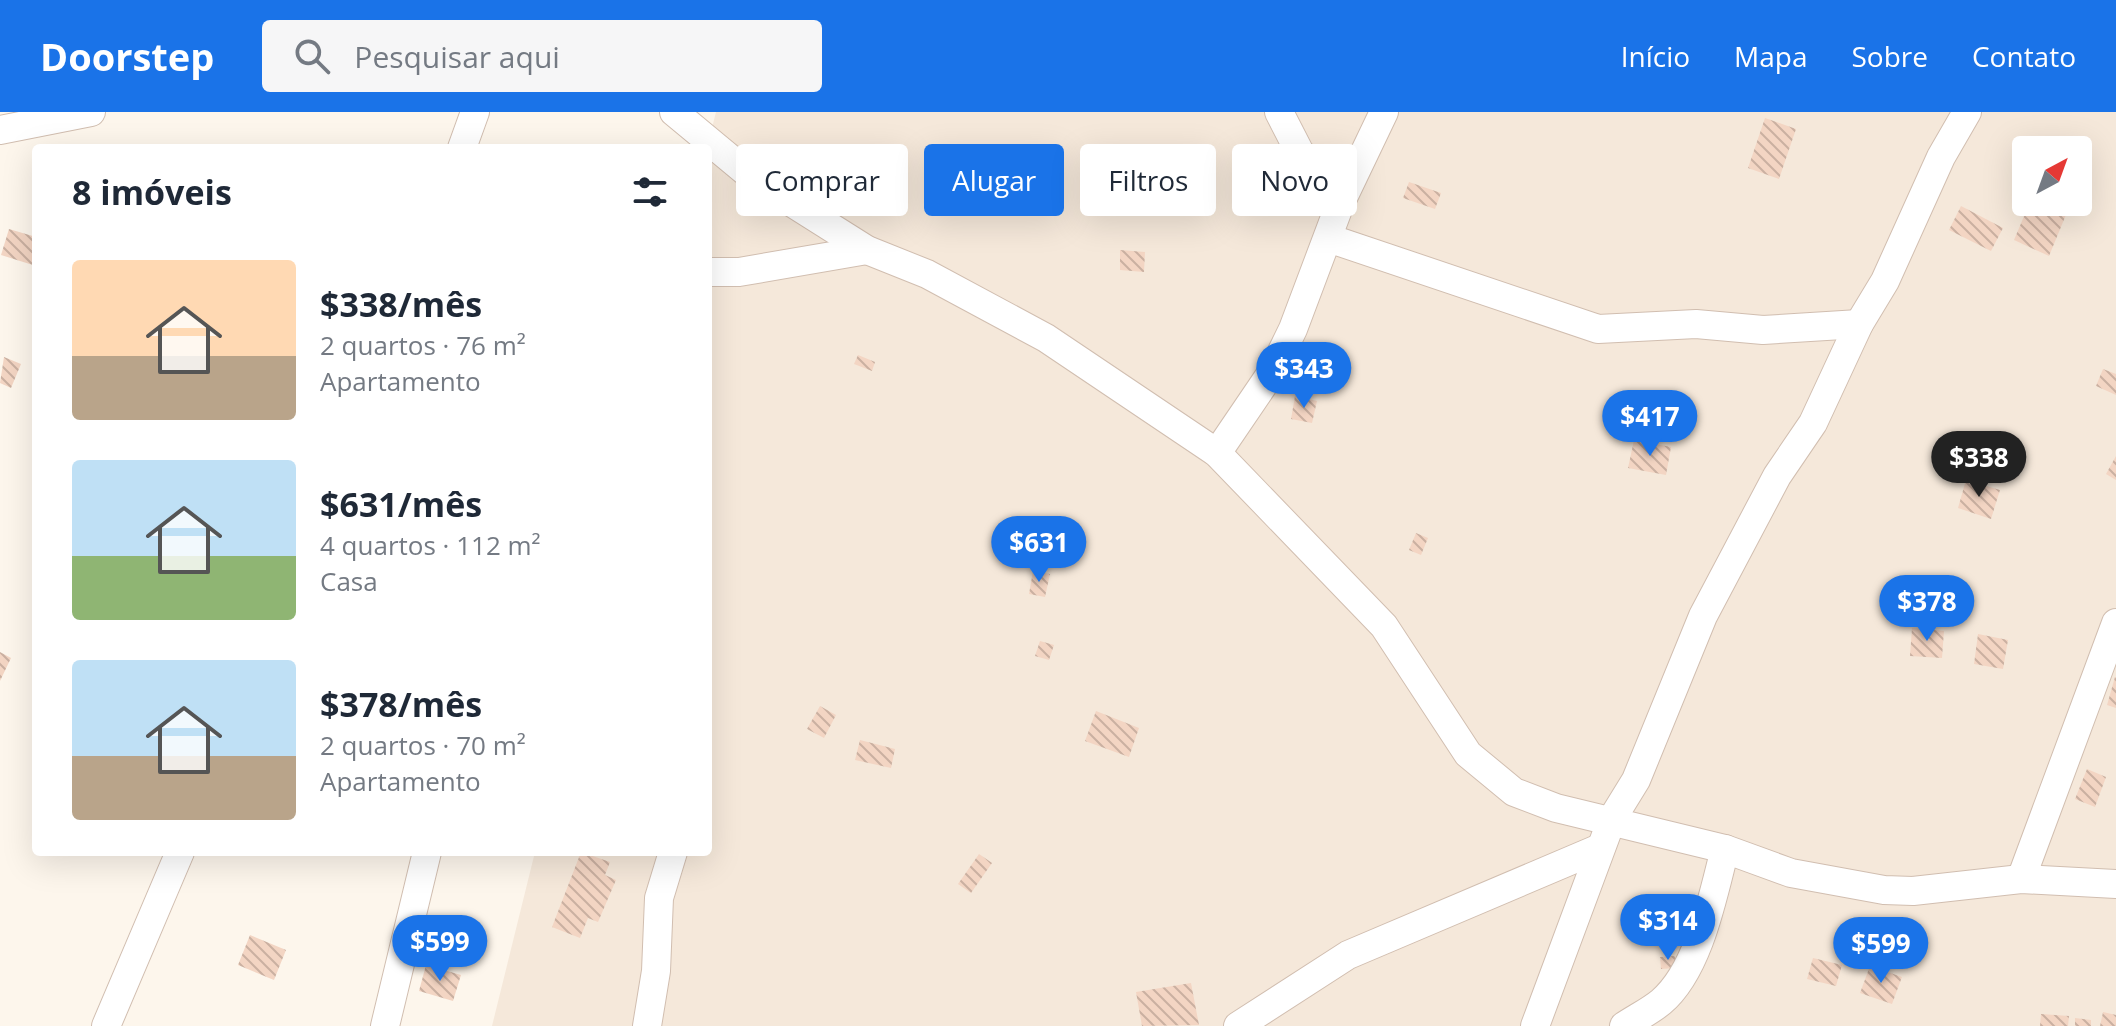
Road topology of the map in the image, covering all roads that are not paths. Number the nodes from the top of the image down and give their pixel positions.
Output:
1 (89, 112) edge
2 (475, 112) edge
3 (674, 112) edge
4 (1279, 112) edge
5 (1384, 112) edge
6 (1967, 112) edge
7 (0, 130) edge
8 (700, 130) edge
9 (463, 144) edge
10 (1295, 144) edge
11 (1357, 168) edge
12 (1336, 216) edge
13 (1328, 238) junction
14 (867, 250) junction
15 (712, 272) edge
16 (1859, 324) junction
17 (1217, 453) junction
18 (2116, 623) edge
19 (1612, 819) junction
20 (1600, 848) junction
21 (1725, 849) junction
22 (178, 856) edge
23 (426, 856) edge
24 (672, 856) edge
25 (2021, 879) junction
26 (2116, 884) edge
27 (106, 1026) edge
28 (385, 1026) edge
29 (647, 1026) edge
30 (1238, 1026) edge
31 (1535, 1026) edge
32 (1624, 1026) edge

1 - 7 street
2 - 9 street
3 - 8 street
4 - 10 street
5 - 11 street
6 - 16 street
8 - 14 street
12 - 13 street
13 - 16 street
13 - 17 street
14 - 15 street
14 - 17 street
16 - 19 street
17 - 19 street
18 - 25 street
19 - 20 street
19 - 21 street
20 - 30 street
20 - 31 street
21 - 25 street
21 - 32 street
22 - 27 street
23 - 28 street
24 - 29 street
25 - 26 street

